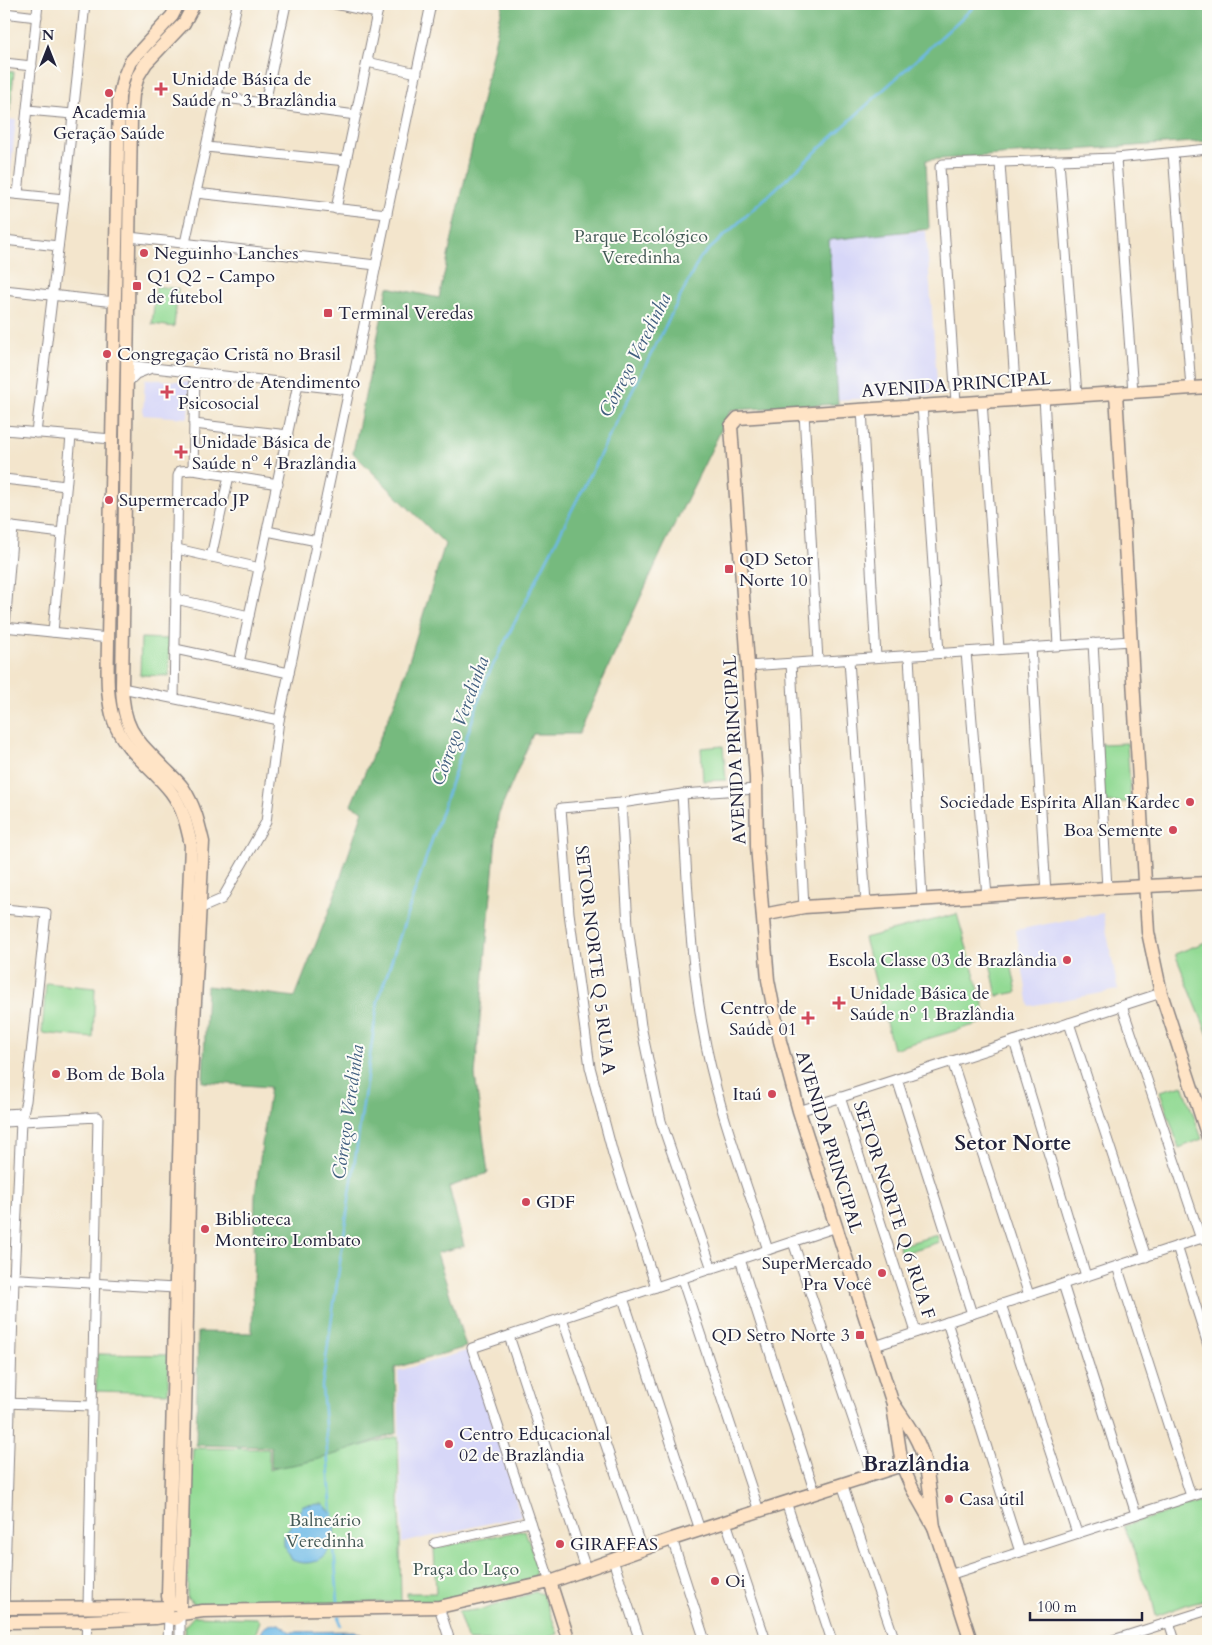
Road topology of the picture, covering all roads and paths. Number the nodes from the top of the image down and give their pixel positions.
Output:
1 (38, 4) edge
2 (84, 4) edge
3 (178, 4) edge
4 (194, 4) edge
5 (237, 4) edge
6 (286, 4) edge
7 (334, 4) edge
8 (431, 4) edge
9 (378, 8) edge
10 (4, 13) edge
11 (37, 17) junction
12 (367, 62) junction
13 (4, 63) edge
14 (32, 66) junction
15 (417, 73) junction
16 (217, 97) junction
17 (265, 103) junction
18 (27, 110) junction
19 (73, 114) junction
20 (356, 115) junction
21 (206, 147) junction
22 (1208, 149) edge
23 (1173, 153) junction
24 (1116, 158) junction
25 (346, 160) junction
26 (1058, 161) junction
27 (1000, 163) junction
28 (117, 180) junction
29 (130, 182) junction
30 (4, 193) edge
31 (196, 193) junction
32 (18, 194) junction
33 (64, 199) junction
34 (116, 201) junction
35 (130, 201) junction
36 (336, 209) junction
37 (387, 214) junction
38 (129, 237) junction
39 (4, 240) edge
40 (185, 242) junction
41 (58, 246) junction
42 (376, 265) junction
43 (4, 290) edge
44 (52, 296) junction
45 (115, 302) junction
46 (127, 365) junction
47 (150, 369) junction
48 (195, 374) junction
49 (127, 383) junction
50 (298, 384) junction
51 (1208, 387) edge
52 (1191, 388) junction
53 (349, 390) junction
54 (1133, 392) junction
55 (1116, 393) junction
56 (1077, 395) junction
57 (1044, 397) junction
58 (1016, 399) junction
59 (982, 401) junction
60 (956, 402) junction
61 (922, 405) junction
62 (862, 409) junction
63 (804, 413) junction
64 (194, 424) junction
65 (4, 430) edge
66 (36, 433) junction
67 (288, 435) junction
68 (71, 436) junction
69 (112, 445) junction
70 (126, 452) junction
71 (193, 470) junction
72 (229, 476) junction
73 (4, 480) edge
74 (278, 484) junction
75 (66, 486) junction
76 (8, 527) edge
77 (268, 531) junction
78 (62, 533) junction
79 (317, 542) junction
80 (110, 545) junction
81 (124, 546) junction
82 (177, 549) junction
83 (211, 557) junction
84 (109, 565) junction
85 (124, 566) junction
86 (260, 568) junction
87 (6, 576) edge
88 (176, 599) junction
89 (250, 616) junction
90 (4, 627) edge
91 (53, 632) junction
92 (108, 638) junction
93 (1131, 641) junction
94 (1092, 643) junction
95 (1058, 645) junction
96 (1031, 647) junction
97 (175, 649) junction
98 (999, 649) junction
99 (966, 652) junction
100 (939, 653) junction
101 (910, 656) junction
102 (876, 657) junction
103 (849, 660) junction
104 (818, 661) junction
105 (239, 663) junction
106 (791, 663) junction
107 (748, 666) junction
108 (108, 671) junction
109 (122, 672) junction
110 (289, 673) junction
111 (109, 686) junction
112 (122, 687) junction
113 (174, 698) junction
114 (279, 720) junction
115 (127, 734) junction
116 (756, 789) junction
117 (682, 794) junction
118 (621, 803) junction
119 (1208, 884) edge
120 (1146, 886) junction
121 (1107, 888) junction
122 (1046, 893) junction
123 (987, 896) junction
124 (922, 899) junction
125 (866, 903) junction
126 (804, 907) junction
127 (4, 909) edge
128 (199, 909) junction
129 (762, 915) junction
130 (1161, 993) junction
131 (1122, 1006) junction
132 (1069, 1023) junction
133 (1014, 1041) junction
134 (952, 1061) junction
135 (897, 1079) junction
136 (186, 1081) junction
137 (840, 1097) junction
138 (799, 1111) junction
139 (4, 1114) edge
140 (22, 1117) junction
141 (4, 1122) edge
142 (1208, 1137) edge
143 (837, 1227) junction
144 (1204, 1237) edge
145 (793, 1242) junction
146 (1177, 1246) junction
147 (768, 1250) junction
148 (1146, 1256) junction
149 (740, 1259) junction
150 (1117, 1266) junction
151 (712, 1268) junction
152 (1086, 1276) junction
153 (4, 1278) edge
154 (14, 1279) junction
155 (682, 1279) junction
156 (94, 1284) junction
157 (1062, 1284) junction
158 (656, 1287) junction
159 (175, 1288) junction
160 (1029, 1295) junction
161 (623, 1298) junction
162 (1001, 1304) junction
163 (972, 1314) junction
164 (562, 1318) junction
165 (947, 1322) junction
166 (916, 1332) junction
167 (509, 1336) junction
168 (1208, 1345) edge
169 (875, 1346) junction
170 (180, 1371) junction
171 (892, 1401) junction
172 (7, 1403) edge
173 (91, 1406) junction
174 (916, 1439) junction
175 (898, 1446) junction
176 (902, 1465) junction
177 (872, 1475) junction
178 (929, 1482) junction
179 (6, 1484) edge
180 (842, 1484) junction
181 (912, 1488) junction
182 (1208, 1491) edge
183 (815, 1493) junction
184 (1191, 1496) junction
185 (786, 1502) junction
186 (759, 1511) junction
187 (1136, 1514) junction
188 (530, 1522) junction
189 (726, 1522) junction
190 (934, 1527) junction
191 (700, 1530) junction
192 (1077, 1533) junction
193 (672, 1539) junction
194 (435, 1543) dead end
195 (642, 1550) junction
196 (1020, 1552) junction
197 (613, 1560) junction
198 (586, 1569) junction
199 (949, 1575) junction
200 (550, 1582) junction
201 (88, 1607) junction
202 (439, 1607) junction
203 (4, 1608) edge
204 (1208, 1610) edge
205 (175, 1611) junction
206 (87, 1621) junction
207 (4, 1622) edge
208 (1169, 1622) junction
209 (86, 1641) edge
210 (168, 1641) edge
211 (180, 1641) edge
212 (450, 1641) edge
213 (569, 1641) edge
214 (640, 1641) edge
215 (705, 1641) edge
216 (766, 1641) edge
217 (832, 1641) edge
218 (895, 1641) edge
219 (971, 1641) edge
220 (1110, 1641) edge
221 (1175, 1641) edge

1 - 11 street
2 - 19 street
3 - 28 street
4 - 29 street
5 - 16 street
6 - 17 street
7 - 9 street
8 - 15 street
9 - 12 street
10 - 11 street
11 - 14 street
12 - 15 street
12 - 20 street
13 - 14 street
14 - 18 street
15 - 37 street
16 - 17 street
16 - 21 street
17 - 20 street
18 - 19 street
18 - 32 street
19 - 33 street
20 - 25 street
21 - 25 street
21 - 31 street
22 - 23 street
23 - 24 street
23 - 52 street
24 - 26 street
24 - 54 street
25 - 36 street
26 - 27 street
26 - 56 street
27 - 58 street
27 - 60 street
28 - 29 street
28 - 34 street
29 - 35 street
30 - 32 street
31 - 36 street
31 - 40 street
32 - 33 street
33 - 41 street
34 - 35 street
34 - 45 street
35 - 38 street
36 - 37 street
37 - 42 street
38 - 40 street
38 - 46 street
39 - 41 street
40 - 42 street
41 - 44 street
42 - 53 street
43 - 44 street
44 - 45 street
44 - 66 street
45 - 69 street
46 - 47 street
46 - 49 street
47 - 48 street
47 - 49 street
48 - 50 street
48 - 64 street
49 - 70 street
50 - 53 street
50 - 67 street
51 - 52 street, AVENIDA PRINCIPAL
52 - 54 street, AVENIDA PRINCIPAL
53 - 79 street
54 - 55 street, AVENIDA PRINCIPAL
55 - 56 street, AVENIDA PRINCIPAL
55 - 93 street
56 - 57 street, AVENIDA PRINCIPAL
57 - 58 street, AVENIDA PRINCIPAL
57 - 95 street
58 - 59 street, AVENIDA PRINCIPAL
59 - 60 street, AVENIDA PRINCIPAL
59 - 98 street
60 - 61 street, AVENIDA PRINCIPAL
61 - 62 street, AVENIDA PRINCIPAL
61 - 100 street
62 - 63 street, AVENIDA PRINCIPAL
62 - 102 street
63 - 104 street
63 - 107 street, AVENIDA PRINCIPAL
64 - 67 street
64 - 71 street
65 - 66 street
66 - 68 street
67 - 74 street
68 - 69 street
68 - 75 street
69 - 70 street
69 - 80 street
70 - 81 street
71 - 72 street
71 - 82 street
72 - 74 street
72 - 83 street
73 - 75 street
74 - 77 street
75 - 78 street
76 - 78 street
76 - 87 street
77 - 79 street
77 - 86 street
78 - 91 street
79 - 110 street
80 - 81 street
80 - 84 street
81 - 85 street
82 - 83 street
82 - 88 street
83 - 86 street
84 - 85 street
84 - 92 street
85 - 109 street
86 - 89 street
87 - 90 street
88 - 89 street
88 - 97 street
89 - 105 street
90 - 91 street
91 - 92 street
92 - 108 street
93 - 94 street
93 - 120 street
94 - 95 street
94 - 121 street
95 - 96 street
96 - 98 street
96 - 122 street
97 - 105 street
97 - 113 street
98 - 99 street
99 - 100 street
99 - 123 street
100 - 101 street
101 - 102 street
101 - 124 street
102 - 103 street
103 - 104 street
103 - 125 street
104 - 106 street
105 - 110 street
106 - 107 street
106 - 126 street
107 - 116 street, AVENIDA PRINCIPAL
108 - 109 street
108 - 111 street
109 - 112 street
110 - 114 street
111 - 112 street
111 - 115 street
112 - 113 street
112 - 115 street
113 - 114 street
114 - 128 street
115 - 128 street
115 - 136 street
116 - 117 street
116 - 129 street, AVENIDA PRINCIPAL
117 - 118 street
117 - 147 street
118 - 151 street
118 - 158 street, SETOR NORTE Q 5 RUA A
119 - 120 street
120 - 121 street
120 - 130 street
121 - 122 street
122 - 123 street
123 - 124 street
124 - 125 street
125 - 126 street
126 - 129 street
127 - 140 street
128 - 136 street
129 - 138 street, AVENIDA PRINCIPAL
130 - 131 street
130 - 142 street
131 - 132 street
131 - 144 street
132 - 133 street
132 - 148 street
133 - 134 street
133 - 152 street
134 - 135 street
134 - 160 street
135 - 137 street
135 - 163 street
136 - 159 street
136 - 170 street
137 - 138 street
137 - 166 street, SETOR NORTE Q 6 RUA F
138 - 143 street, AVENIDA PRINCIPAL
139 - 140 street
140 - 141 street
140 - 154 street
140 - 156 street
143 - 145 street
143 - 169 street, AVENIDA PRINCIPAL
144 - 146 street
145 - 147 street
145 - 177 street
146 - 148 street
146 - 168 street
147 - 149 street
148 - 150 street
149 - 151 street
149 - 183 street
150 - 152 street
150 - 184 street
151 - 155 street
152 - 157 street
153 - 154 street
154 - 156 street
154 - 172 street
155 - 158 street
155 - 186 street
156 - 159 street
156 - 173 street
157 - 160 street
157 - 187 street
158 - 161 street
159 - 170 street
160 - 162 street
161 - 164 street
161 - 191 street
162 - 163 street
162 - 192 street
163 - 165 street
164 - 167 street
164 - 195 street
165 - 166 street
165 - 196 street
166 - 169 street
167 - 188 street
167 - 198 street
169 - 171 street, AVENIDA PRINCIPAL
170 - 205 street
171 - 174 street, AVENIDA PRINCIPAL
171 - 175 street
172 - 173 street
172 - 179 street
173 - 201 street
174 - 175 street
174 - 178 street, AVENIDA PRINCIPAL
175 - 176 street
176 - 177 street
176 - 181 street
177 - 180 street
178 - 181 street
178 - 190 street, AVENIDA PRINCIPAL
179 - 203 street
180 - 183 street
180 - 218 street
181 - 190 street
182 - 184 street
183 - 185 street
184 - 187 street
185 - 186 street
185 - 217 street
186 - 189 street
187 - 192 street
188 - 194 street
188 - 200 street
189 - 191 street
189 - 216 street
190 - 199 street
191 - 193 street
192 - 196 street
193 - 195 street
193 - 215 street
195 - 197 street
196 - 199 street
197 - 198 street
197 - 214 street
198 - 200 street
199 - 219 street
200 - 202 street
200 - 213 street
201 - 203 street
201 - 205 street
201 - 206 street
202 - 205 street
202 - 212 street
203 - 207 street
204 - 208 street
205 - 206 street
205 - 210 street
205 - 211 street
206 - 207 street
206 - 209 street
208 - 220 street
208 - 221 street

